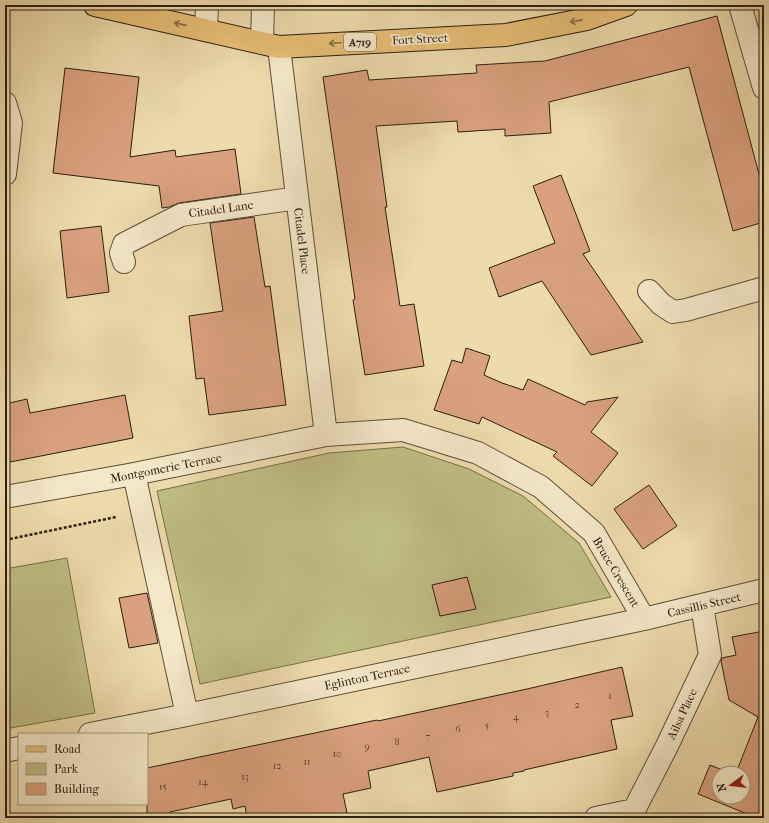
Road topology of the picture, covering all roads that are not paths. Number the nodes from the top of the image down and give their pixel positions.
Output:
1 (95, 5) edge
2 (207, 5) edge
3 (263, 5) edge
4 (626, 5) edge
5 (740, 5) edge
6 (206, 30) junction
7 (270, 45) junction
8 (764, 88) edge
9 (5, 103) edge
10 (5, 174) edge
11 (297, 198) junction
12 (124, 262) dead end
13 (764, 288) edge
14 (650, 291) dead end
15 (326, 435) junction
16 (134, 474) junction
17 (5, 497) edge
18 (764, 590) edge
19 (702, 605) junction
20 (644, 619) junction
21 (186, 715) junction
22 (95, 733) edge
23 (18, 748) edge
24 (5, 751) edge
25 (632, 814) edge
26 (596, 818) edge

6 -> 1 main road, Fort Street / A719
2 - 6 street
3 - 7 street, Citadel Place
4 -> 7 main road, Fort Street / A719
5 - 8 street
6 - 7 main road, Fort Street / A719
7 - 11 street, Citadel Place
9 - 10 street
11 - 12 street, Citadel Lane
11 - 15 street, Citadel Place
13 - 14 street
15 - 16 street, Montgomerie Terrace
15 - 20 street, Bruce Crescent
16 - 17 street, Montgomerie Terrace
16 - 21 street
18 - 19 street, Cassillis Street
19 - 20 street, Cassillis Street
19 - 25 street, Ailsa Place
20 - 21 street, Eglinton Terrace
21 - 22 street, Eglinton Terrace
23 - 24 street
25 - 26 street

